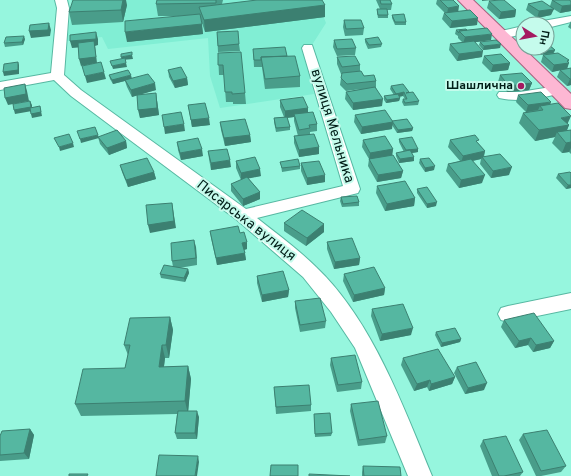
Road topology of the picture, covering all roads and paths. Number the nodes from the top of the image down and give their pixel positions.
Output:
1 (61, 0) edge
2 (465, 0) edge
3 (571, 19) edge
4 (555, 22) edge
5 (515, 31) edge
6 (500, 34) junction
7 (308, 48) dead end
8 (57, 76) junction
9 (0, 86) edge
10 (557, 90) junction
11 (504, 95) dead end
12 (571, 104) edge
13 (243, 216) junction
14 (571, 301) edge
15 (508, 314) dead end
16 (420, 476) edge

1 - 8 street
2 - 6 main road
3 - 4 street
5 - 6 street
6 - 10 main road
7 - 13 street, вулиця Мельника
8 - 9 street
8 - 13 street, Писарська вулиця
10 - 11 street
10 - 12 main road
13 - 16 street, Писарська вулиця
14 - 15 street

